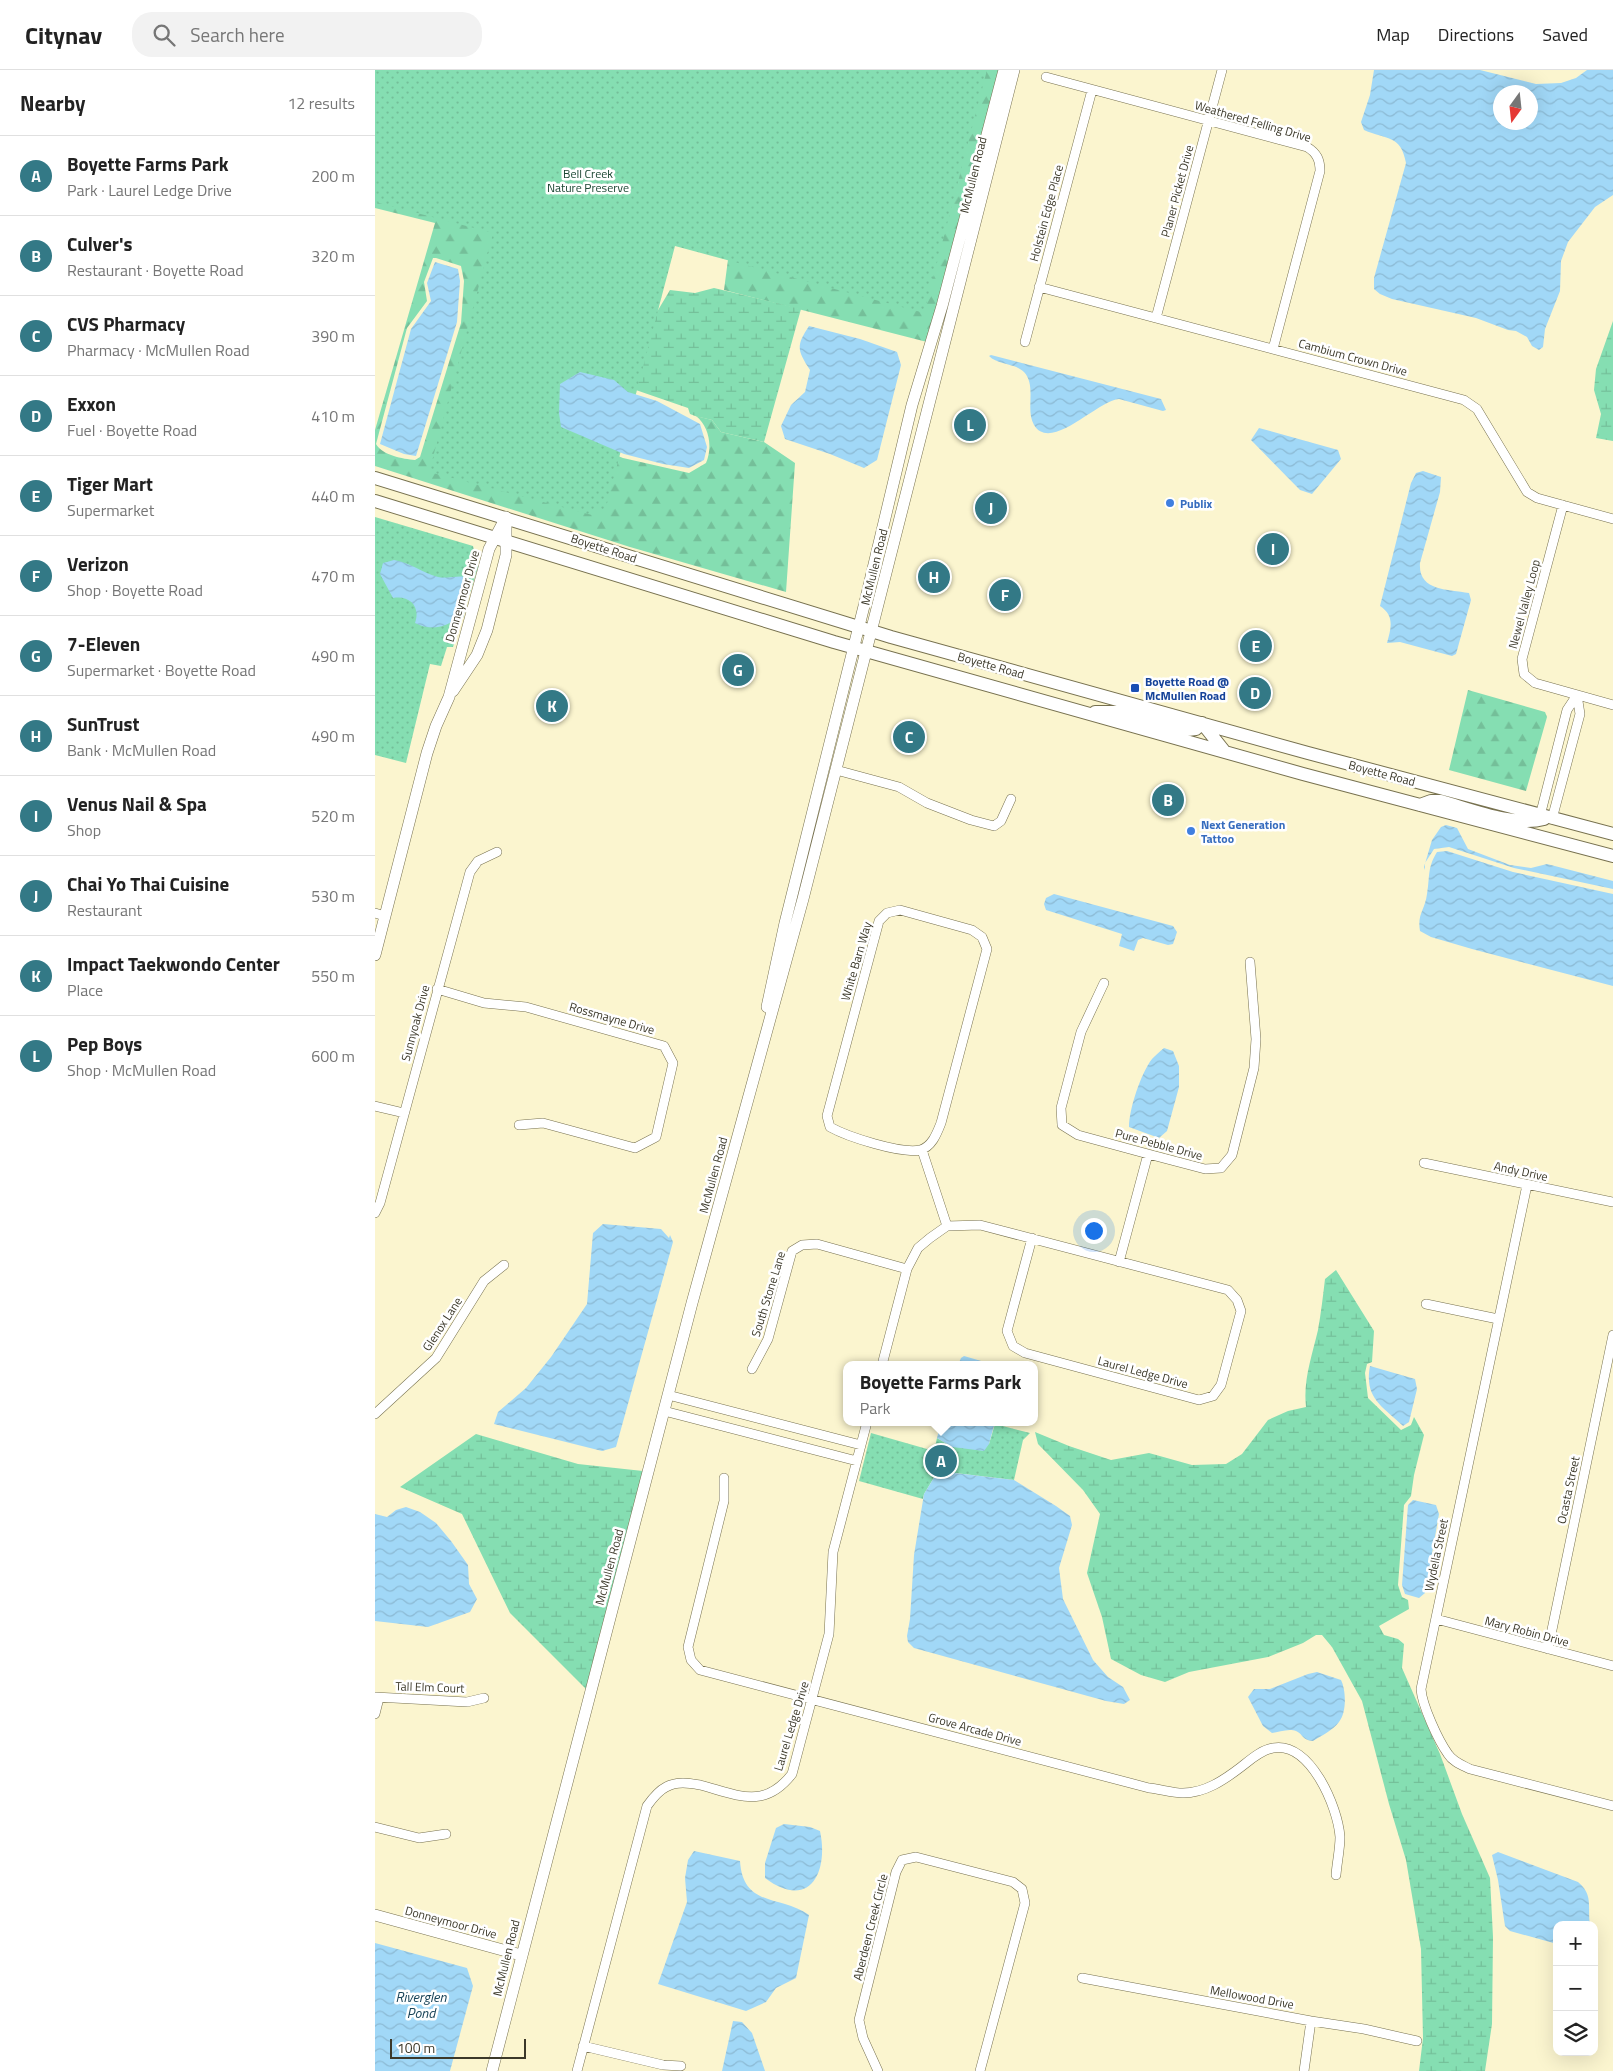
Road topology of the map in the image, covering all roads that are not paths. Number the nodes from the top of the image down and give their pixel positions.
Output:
1 (1005, 70) edge
2 (1014, 70) edge
3 (1222, 70) edge
4 (1046, 77) dead end
5 (1092, 90) junction
6 (1208, 121) junction
7 (1039, 287) junction
8 (1156, 318) junction
9 (1025, 342) dead end
10 (1273, 349) junction
11 (375, 478) edge
12 (375, 500) edge
13 (1563, 505) junction
14 (506, 517) junction
15 (1613, 518) edge
16 (501, 538) junction
17 (859, 627) junction
18 (872, 631) junction
19 (854, 648) junction
20 (867, 651) junction
21 (1577, 695) junction
22 (449, 697) junction
23 (1613, 705) edge
24 (1085, 713) junction
25 (1202, 723) junction
26 (1225, 752) junction
27 (836, 770) junction
28 (1011, 800) dead end
29 (1419, 805) junction
30 (1547, 817) junction
31 (1613, 834) edge
32 (497, 852) dead end
33 (1613, 856) edge
34 (380, 914) edge
35 (375, 955) edge
36 (1250, 962) dead end
37 (778, 973) junction
38 (1105, 982) dead end
39 (437, 989) junction
40 (375, 1106) edge
41 (404, 1113) junction
42 (519, 1125) dead end
43 (922, 1150) junction
44 (1148, 1154) junction
45 (1424, 1163) dead end
46 (1527, 1186) junction
47 (1613, 1202) edge
48 (375, 1213) edge
49 (947, 1226) junction
50 (1032, 1238) junction
51 (1119, 1262) junction
52 (504, 1265) dead end
53 (907, 1269) junction
54 (1426, 1304) dead end
55 (1498, 1319) junction
56 (1613, 1335) edge
57 (883, 1361) edge
58 (752, 1369) dead end
59 (668, 1395) junction
60 (664, 1411) junction
61 (375, 1414) edge
62 (866, 1426) edge
63 (861, 1445) junction
64 (857, 1462) junction
65 (724, 1478) dead end
66 (1435, 1619) junction
67 (1548, 1649) junction
68 (1613, 1666) edge
69 (377, 1697) edge
70 (485, 1698) dead end
71 (813, 1699) junction
72 (375, 1714) edge
73 (1613, 1806) edge
74 (375, 1827) edge
75 (446, 1834) dead end
76 (1336, 1875) dead end
77 (375, 1915) edge
78 (521, 1955) junction
79 (1082, 1978) dead end
80 (1311, 2021) junction
81 (1417, 2041) dead end
82 (583, 2046) junction
83 (681, 2066) dead end
84 (492, 2071) edge
85 (577, 2071) edge
86 (879, 2071) edge
87 (980, 2071) edge
88 (1304, 2071) edge

1 - 17 street, McMullen Road
2 - 18 street, McMullen Road
3 - 6 street, Planer Picket Drive
4 - 5 street, Weathered Felling Drive
5 - 6 street, Weathered Felling Drive
5 - 7 street, Holstein Edge Place
6 - 8 street, Planer Picket Drive
6 - 10 street, Weathered Felling Drive
7 - 8 street, Cambium Crown Drive
7 - 9 street, Holstein Edge Place
8 - 10 street, Cambium Crown Drive
10 - 13 street, Cambium Crown Drive
11 - 14 main road, Boyette Road
12 - 16 main road, Boyette Road
13 - 15 street, Cambium Crown Drive
13 - 21 street, Newel Valley Loop
14 - 16 street, Donneymoor Drive
14 - 17 main road, Boyette Road
16 - 19 main road, Boyette Road
16 - 22 street, Donneymoor Drive
16 - 22 street, Donneymoor Drive
17 - 18 main road, Boyette Road
17 - 19 street, McMullen Road
18 - 20 street, McMullen Road
18 - 25 main road, Boyette Road
19 - 20 main road, Boyette Road
19 - 37 street, McMullen Road
20 - 24 main road, Boyette Road
20 - 27 street, McMullen Road
21 - 23 street, Newel Valley Loop
21 - 30 street
21 - 30 street
22 - 34 street, Donneymoor Drive
24 - 25 main road
24 - 26 main road, Boyette Road
25 - 26 main road
25 - 30 main road, Boyette Road
26 - 29 main road, Boyette Road
27 - 28 street
27 - 37 street, McMullen Road
29 - 30 main road
29 - 33 main road, Boyette Road
30 - 31 main road, Boyette Road
32 - 39 street, Sunnyoak Drive
34 - 35 street, Donneymoor Drive
36 - 44 street, Pure Pebble Drive
37 - 59 street, McMullen Road
38 - 44 street, Pure Pebble Drive
39 - 41 street, Sunnyoak Drive
39 - 42 street, Rossmayne Drive
40 - 41 street
41 - 48 street, Sunnyoak Drive
43 - 43 street, White Barn Way
43 - 49 street
44 - 51 street
45 - 46 street, Andy Drive
46 - 47 street, Andy Drive
46 - 55 street, Wydella Street
49 - 50 street, Laurel Ledge Drive
49 - 53 street
50 - 51 street, Laurel Ledge Drive
50 - 51 street, Laurel Ledge Drive
52 - 61 street, Glenox Lane
53 - 57 street
53 - 58 street, South Stone Lane
54 - 55 street
55 - 66 street, Wydella Street
56 - 67 street, Ocasta Street
59 - 60 street, McMullen Road
59 - 63 street
60 - 64 street
60 - 78 street, McMullen Road
62 - 63 street, Laurel Ledge Drive
63 - 64 street, Laurel Ledge Drive
64 - 71 street, Laurel Ledge Drive
65 - 71 street, Grove Arcade Drive
66 - 67 street, Mary Robin Drive
66 - 73 street, Wydella Street
67 - 68 street, Mary Robin Drive
69 - 70 street, Tall Elm Court
69 - 72 street
71 - 76 street, Grove Arcade Drive
71 - 82 street, Laurel Ledge Drive
74 - 75 street
77 - 78 street, Donneymoor Drive
78 - 84 street, McMullen Road
79 - 80 street, Mellowood Drive
80 - 81 street, Mellowood Drive
80 - 88 street
82 - 83 street
82 - 85 street, Laurel Ledge Drive
86 - 87 street, Aberdeen Creek Circle

